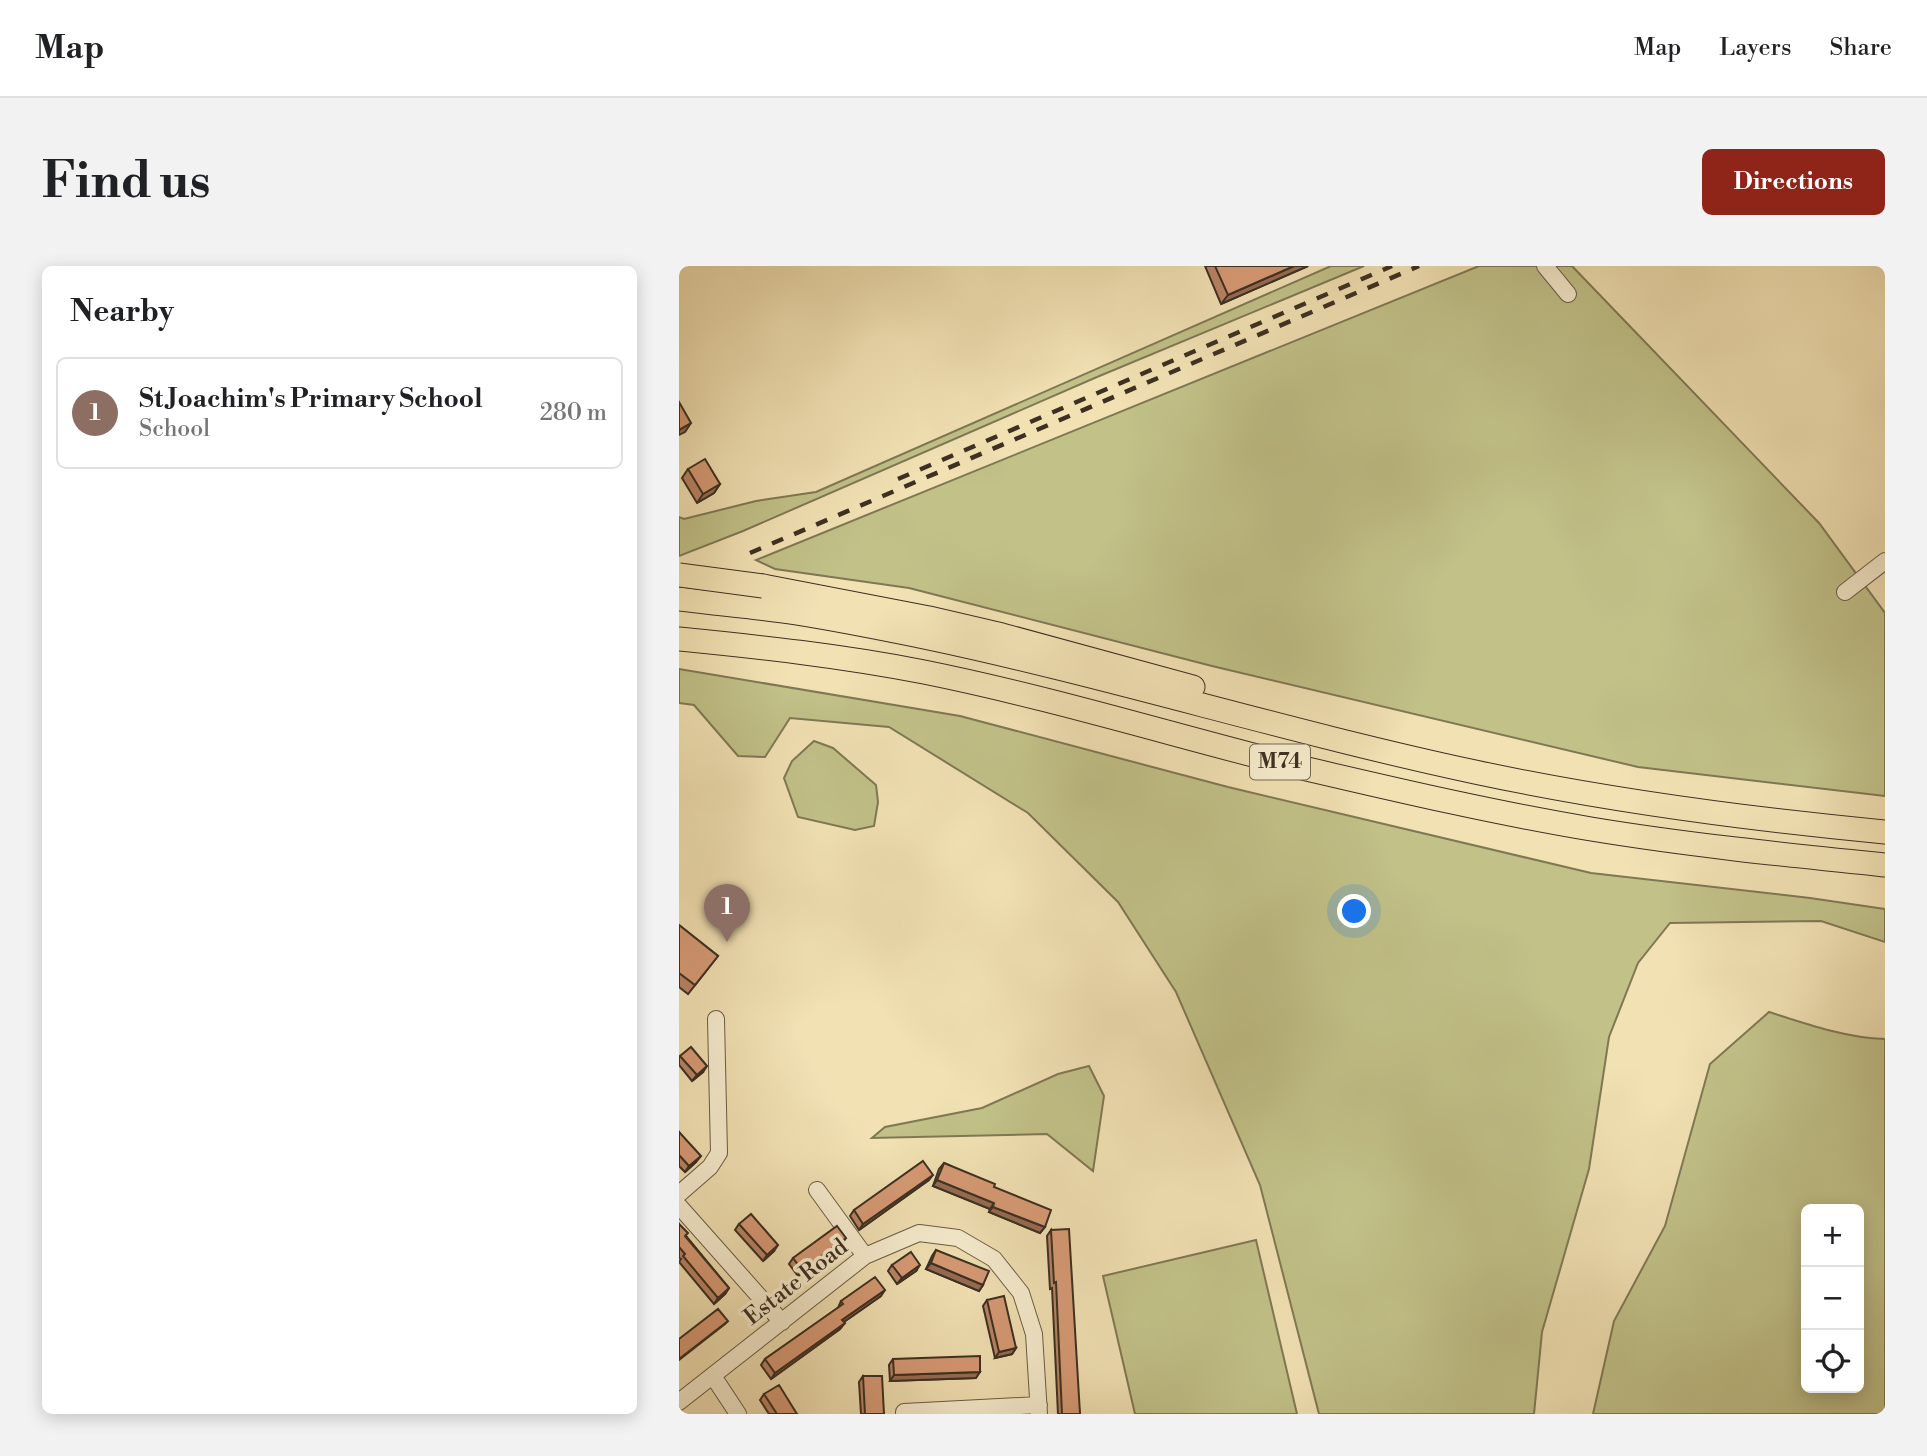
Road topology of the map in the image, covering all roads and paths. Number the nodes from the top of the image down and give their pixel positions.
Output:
1 (1545, 266) edge
2 (1569, 294) dead end
3 (1885, 561) edge
4 (679, 575) edge
5 (679, 591) edge
6 (1845, 592) dead end
7 (679, 599) edge
8 (725, 601) junction
9 (679, 639) edge
10 (1591, 794) junction
11 (1885, 832) edge
12 (1885, 865) edge
13 (716, 1019) dead end
14 (817, 1190) dead end
15 (679, 1195) edge
16 (679, 1206) edge
17 (865, 1256) junction
18 (782, 1322) junction
19 (713, 1376) junction
20 (679, 1402) edge
21 (1039, 1409) edge
22 (904, 1412) dead end
23 (738, 1414) edge

1 - 2 street
3 - 6 street
4 - 10 highway, bridge
5 - 8 highway
7 - 8 highway, M74
8 - 10 highway, M74
9 - 12 highway, M74
10 - 11 highway, M74
13 - 15 street
14 - 17 street
16 - 18 street
17 - 18 street, Estate Road
17 - 21 street, Estate Road
18 - 19 street, Estate Road
19 - 20 street, Estate Road
19 - 23 street
21 - 22 street

